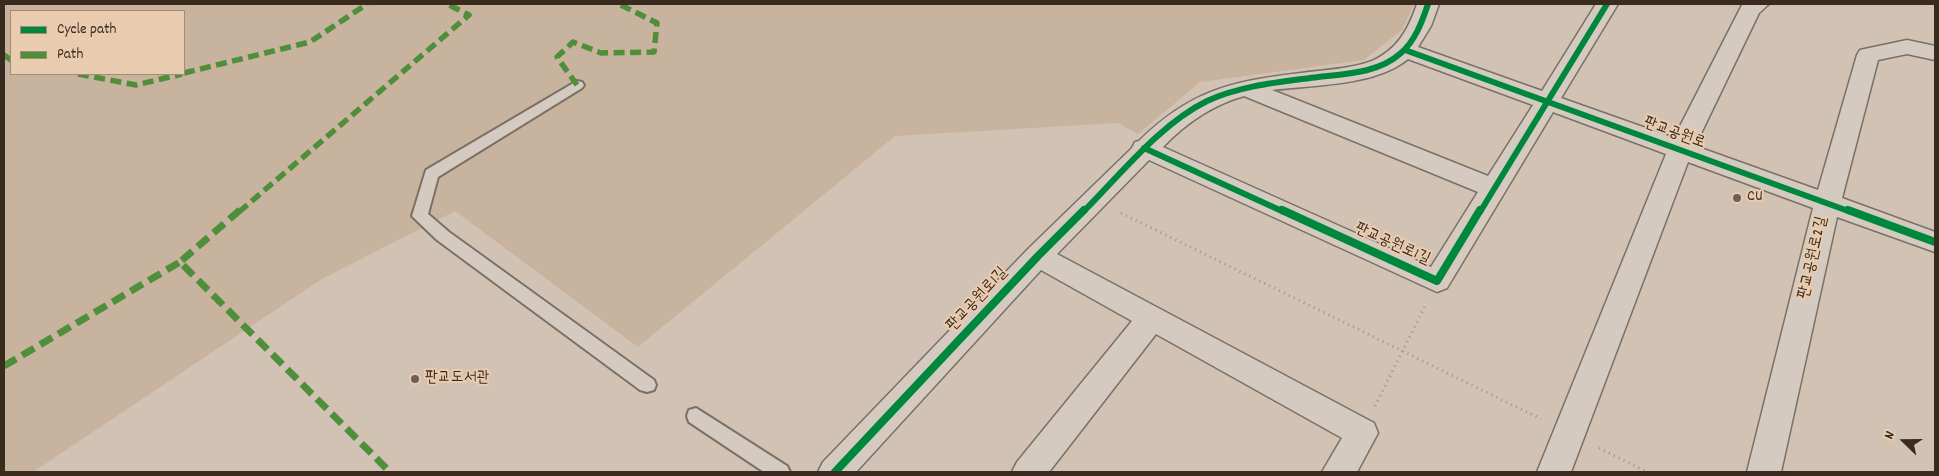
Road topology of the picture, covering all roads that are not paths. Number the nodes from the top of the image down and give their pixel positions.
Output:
1 (1428, 4) edge
2 (1607, 4) edge
3 (1758, 4) edge
4 (1405, 50) junction
5 (1935, 53) edge
6 (577, 85) dead end
7 (1244, 88) junction
8 (1548, 103) junction
9 (1144, 148) junction
10 (1680, 151) junction
11 (1494, 188) junction
12 (1827, 204) junction
13 (1935, 242) edge
14 (1038, 256) junction
15 (1150, 320) junction
16 (647, 385) dead end
17 (696, 416) dead end
18 (780, 472) edge
19 (835, 472) edge
20 (1029, 472) edge
21 (1339, 472) edge
22 (1554, 472) edge
23 (1764, 472) edge

1 - 4 street, 판교공원로1길
2 - 8 street, 판교공원로1길
3 - 10 street, 판교공원로
4 - 7 street, 판교공원로1길
4 - 8 street, 판교공원로
5 - 12 street, 판교공원로2길
6 - 16 lane
7 - 9 street, 판교공원로1길
7 - 11 street
8 - 10 street, 판교공원로
8 - 11 street, 판교공원로1길
9 - 11 street, 판교공원로1길
9 - 14 street, 판교공원로1길
10 - 12 street, 판교공원로
10 - 22 street, 판교공원로
12 - 13 street, 판교공원로
12 - 23 street, 판교공원로2길
14 - 15 street
14 - 19 street, 판교공원로1길
15 - 20 street
15 - 21 street
17 - 18 lane

